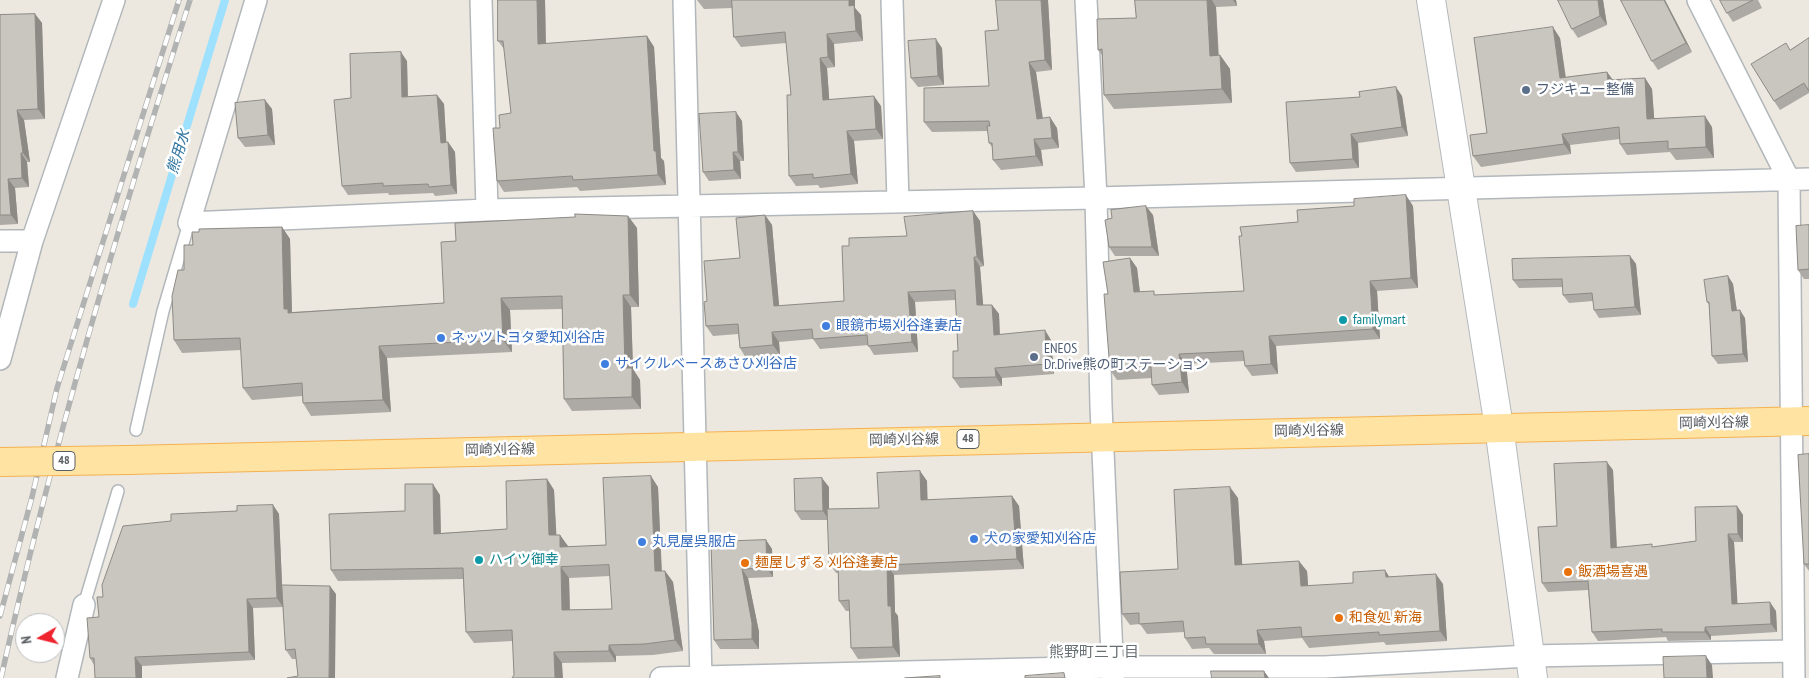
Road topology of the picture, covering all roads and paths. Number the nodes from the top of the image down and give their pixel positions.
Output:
1 (114, 0) edge
2 (256, 0) edge
3 (481, 0) edge
4 (684, 0) edge
5 (892, 0) edge
6 (1086, 0) edge
7 (1431, 0) edge
8 (1698, 0) edge
9 (1799, 180) edge
10 (1460, 188) junction
11 (1096, 198) junction
12 (898, 201) junction
13 (691, 207) junction
14 (488, 210) junction
15 (189, 223) junction
16 (0, 241) edge
17 (32, 242) junction
18 (0, 359) edge
19 (1800, 421) edge
20 (1498, 427) junction
21 (136, 430) dead end
22 (1103, 435) junction
23 (697, 445) junction
24 (0, 462) edge
25 (118, 491) dead end
26 (84, 605) joint
27 (1793, 652) junction
28 (1531, 667) edge
29 (1325, 672) edge
30 (1113, 673) edge
31 (67, 678) edge
32 (661, 678) edge
33 (701, 678) edge
34 (1794, 678) edge

1 - 17 street
2 - 15 street
3 - 14 street
4 - 13 street
5 - 12 street
6 - 11 street
7 - 10 street
8 - 9 street
9 - 10 street
9 - 19 street
10 - 11 street
10 - 20 street
11 - 12 street
11 - 22 street
12 - 13 street
13 - 14 street
13 - 23 street
14 - 15 street
15 - 21 lane
16 - 17 street
17 - 18 street
19 - 20 main road, 岡崎刈谷線 / 48
19 - 27 street
20 - 22 main road, 岡崎刈谷線 / 48
20 - 28 street
22 - 23 main road, 岡崎刈谷線 / 48
22 - 30 street
23 - 24 main road, 岡崎刈谷線 / 48, bridge
23 - 33 street
25 - 26 lane
26 - 31 street
27 - 28 street
27 - 34 street
28 - 29 street
29 - 30 street
30 - 33 street
32 - 33 street

